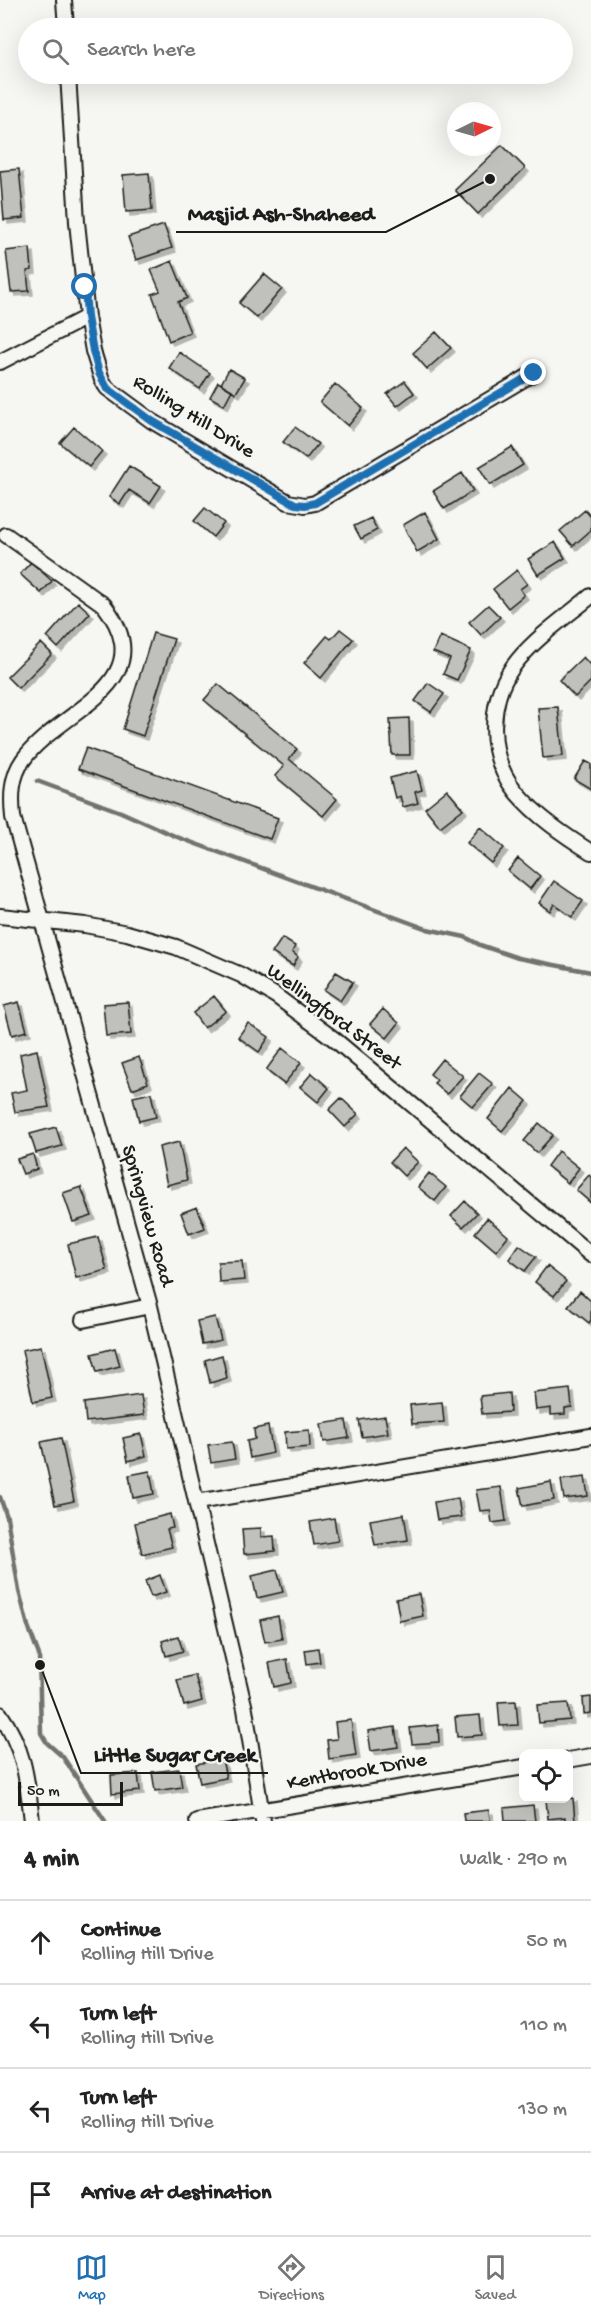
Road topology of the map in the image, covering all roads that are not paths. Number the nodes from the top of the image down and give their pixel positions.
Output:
1 (64, 0) edge
2 (65, 18) edge
3 (69, 84) edge
4 (87, 317) junction
5 (0, 362) edge
6 (534, 373) dead end
7 (6, 535) dead end
8 (591, 596) edge
9 (591, 852) edge
10 (0, 916) edge
11 (42, 920) junction
12 (591, 1255) edge
13 (150, 1305) junction
14 (83, 1320) dead end
15 (591, 1436) edge
16 (197, 1502) junction
17 (0, 1714) edge
18 (591, 1756) edge
19 (573, 1759) edge
20 (519, 1768) edge
21 (262, 1816) edge
22 (32, 1821) edge
23 (197, 1821) edge

1 - 2 street
3 - 4 street, Rolling Hill Drive
4 - 5 street
4 - 6 street, Rolling Hill Drive
7 - 11 street, Springview Road
8 - 9 street
10 - 11 street, Wellingford Street
11 - 12 street, Wellingford Street
11 - 13 street, Springview Road
13 - 14 street
13 - 16 street, Springview Road
15 - 16 street
16 - 21 street, Springview Road
17 - 22 street
18 - 19 street
20 - 21 street, Kentbrook Drive
21 - 23 street, Kentbrook Drive

